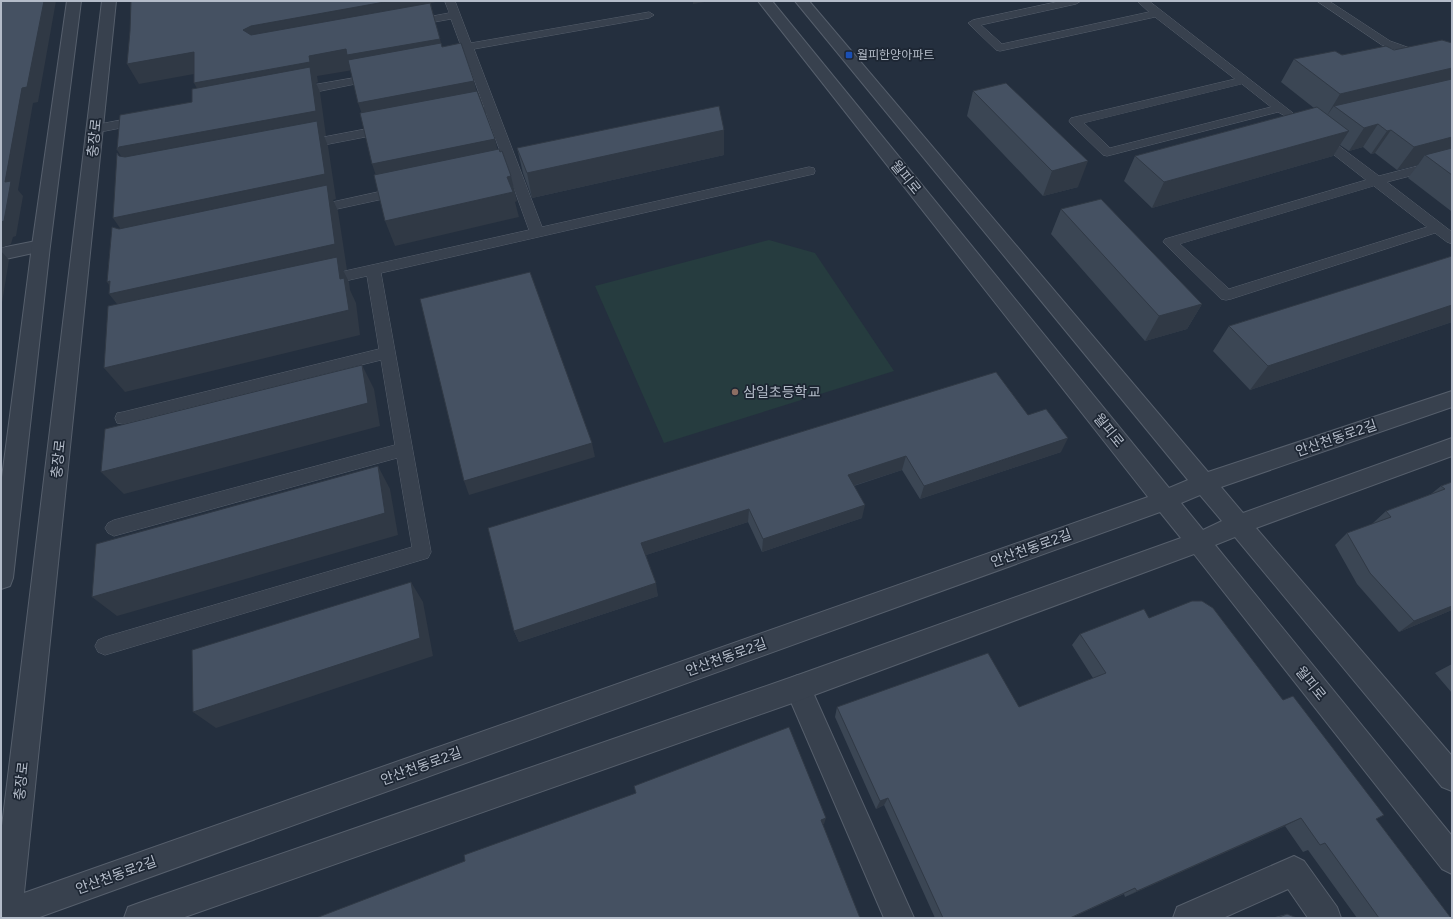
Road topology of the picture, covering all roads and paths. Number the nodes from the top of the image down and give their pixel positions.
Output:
1 (74, 1) edge
2 (109, 1) edge
3 (450, 1) edge
4 (765, 1) edge
5 (802, 1) edge
6 (1076, 1) edge
7 (1142, 1) edge
8 (1322, 1) edge
9 (1157, 13) junction
10 (456, 15) junction
11 (649, 15) dead end
12 (401, 25) edge
13 (470, 53) junction
14 (433, 66) edge
15 (1452, 67) edge
16 (386, 75) edge
17 (1245, 80) junction
18 (284, 94) edge
19 (1281, 108) junction
20 (491, 109) junction
21 (452, 116) edge
22 (150, 119) edge
23 (1299, 122) edge
24 (398, 127) edge
25 (95, 129) junction
26 (1311, 131) edge
27 (289, 148) edge
28 (1452, 161) edge
29 (513, 167) junction
30 (809, 171) dead end
31 (474, 175) edge
32 (1376, 181) junction
33 (413, 188) edge
34 (305, 212) edge
35 (1437, 228) junction
36 (537, 233) junction
37 (1452, 239) edge
38 (41, 246) junction
39 (1, 254) edge
40 (373, 270) junction
41 (313, 284) edge
42 (387, 353) junction
43 (1452, 399) edge
44 (123, 418) dead end
45 (1452, 447) edge
46 (404, 449) junction
47 (1204, 483) junction
48 (1166, 500) junction
49 (1239, 524) junction
50 (114, 528) dead end
51 (1198, 542) junction
52 (1, 578) edge
53 (105, 646) dead end
54 (798, 688) junction
55 (1452, 777) edge
56 (1452, 859) edge
57 (4, 917) edge
58 (140, 918) edge
59 (899, 918) edge
60 (1188, 918) edge
61 (1326, 918) edge

1 - 38 street
2 - 25 street, 충장로
3 - 10 lane
4 - 48 street, 월피로
5 - 47 street
6 - 9 lane
7 - 9 lane
8 - 15 lane
9 - 17 lane
10 - 12 lane
10 - 13 lane
11 - 13 lane
13 - 14 lane
13 - 20 lane
16 - 18 lane
17 - 19 lane
17 - 19 lane
19 - 23 lane
20 - 21 lane
20 - 29 lane
22 - 25 lane
24 - 27 lane
25 - 57 street, 충장로
26 - 32 lane
28 - 32 lane
29 - 31 lane
29 - 36 lane
30 - 36 lane
32 - 35 lane
32 - 35 lane
33 - 34 lane
35 - 37 lane
36 - 40 lane
38 - 39 street
38 - 52 street
40 - 41 lane
40 - 42 lane
42 - 44 lane
42 - 46 lane
43 - 47 street, 안산천동로2길
45 - 49 street
46 - 50 lane
46 - 53 lane
47 - 48 street, 안산천동로2길
47 - 49 street
48 - 51 street, 월피로
48 - 57 street, 안산천동로2길
49 - 51 street
49 - 55 street
51 - 54 street
51 - 56 street, 월피로
54 - 58 street
54 - 59 street
60 - 61 street

